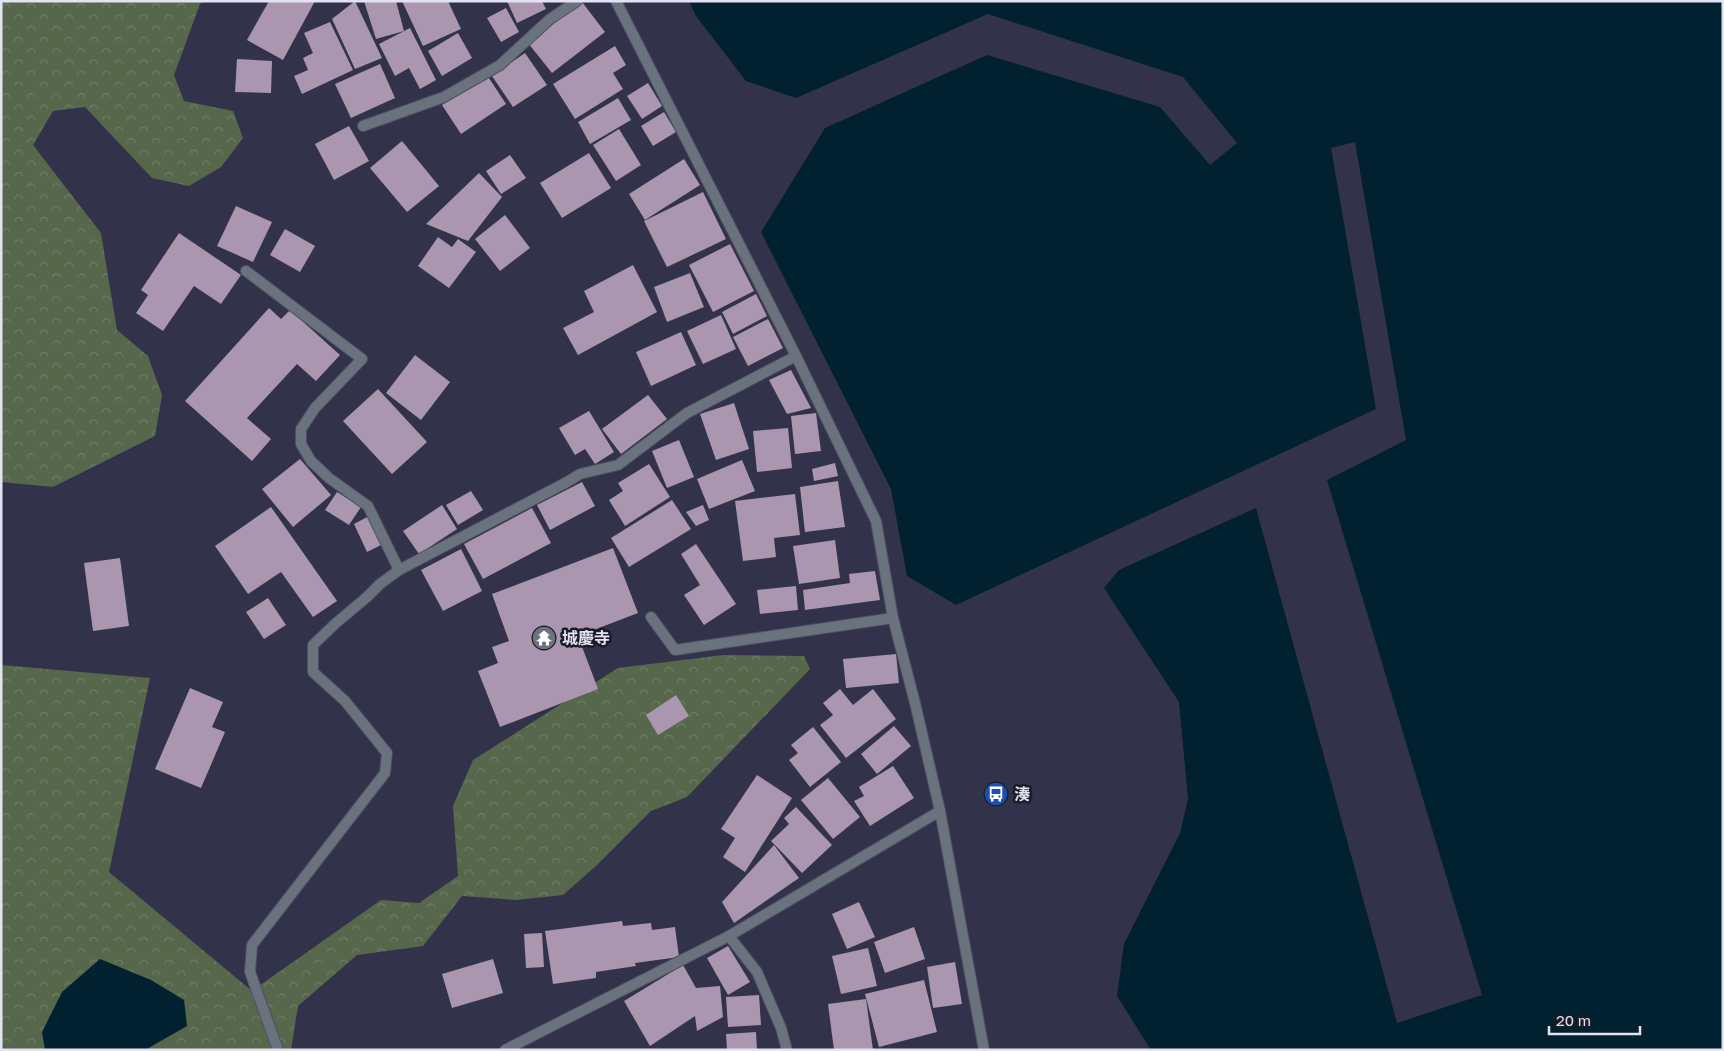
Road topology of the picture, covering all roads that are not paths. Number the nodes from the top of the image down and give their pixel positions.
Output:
1 (577, 1) edge
2 (616, 1) edge
3 (363, 126) dead end
4 (246, 271) dead end
5 (796, 356) junction
6 (399, 570) junction
7 (651, 617) dead end
8 (893, 618) junction
9 (940, 811) junction
10 (729, 936) junction
11 (278, 1050) edge
12 (506, 1050) edge
13 (787, 1050) edge
14 (984, 1050) edge

1 - 3 street
2 - 5 street
4 - 6 street
5 - 6 street
5 - 8 street
6 - 11 street
7 - 8 street
8 - 9 street
9 - 10 street
9 - 14 street
10 - 12 street
10 - 13 street

